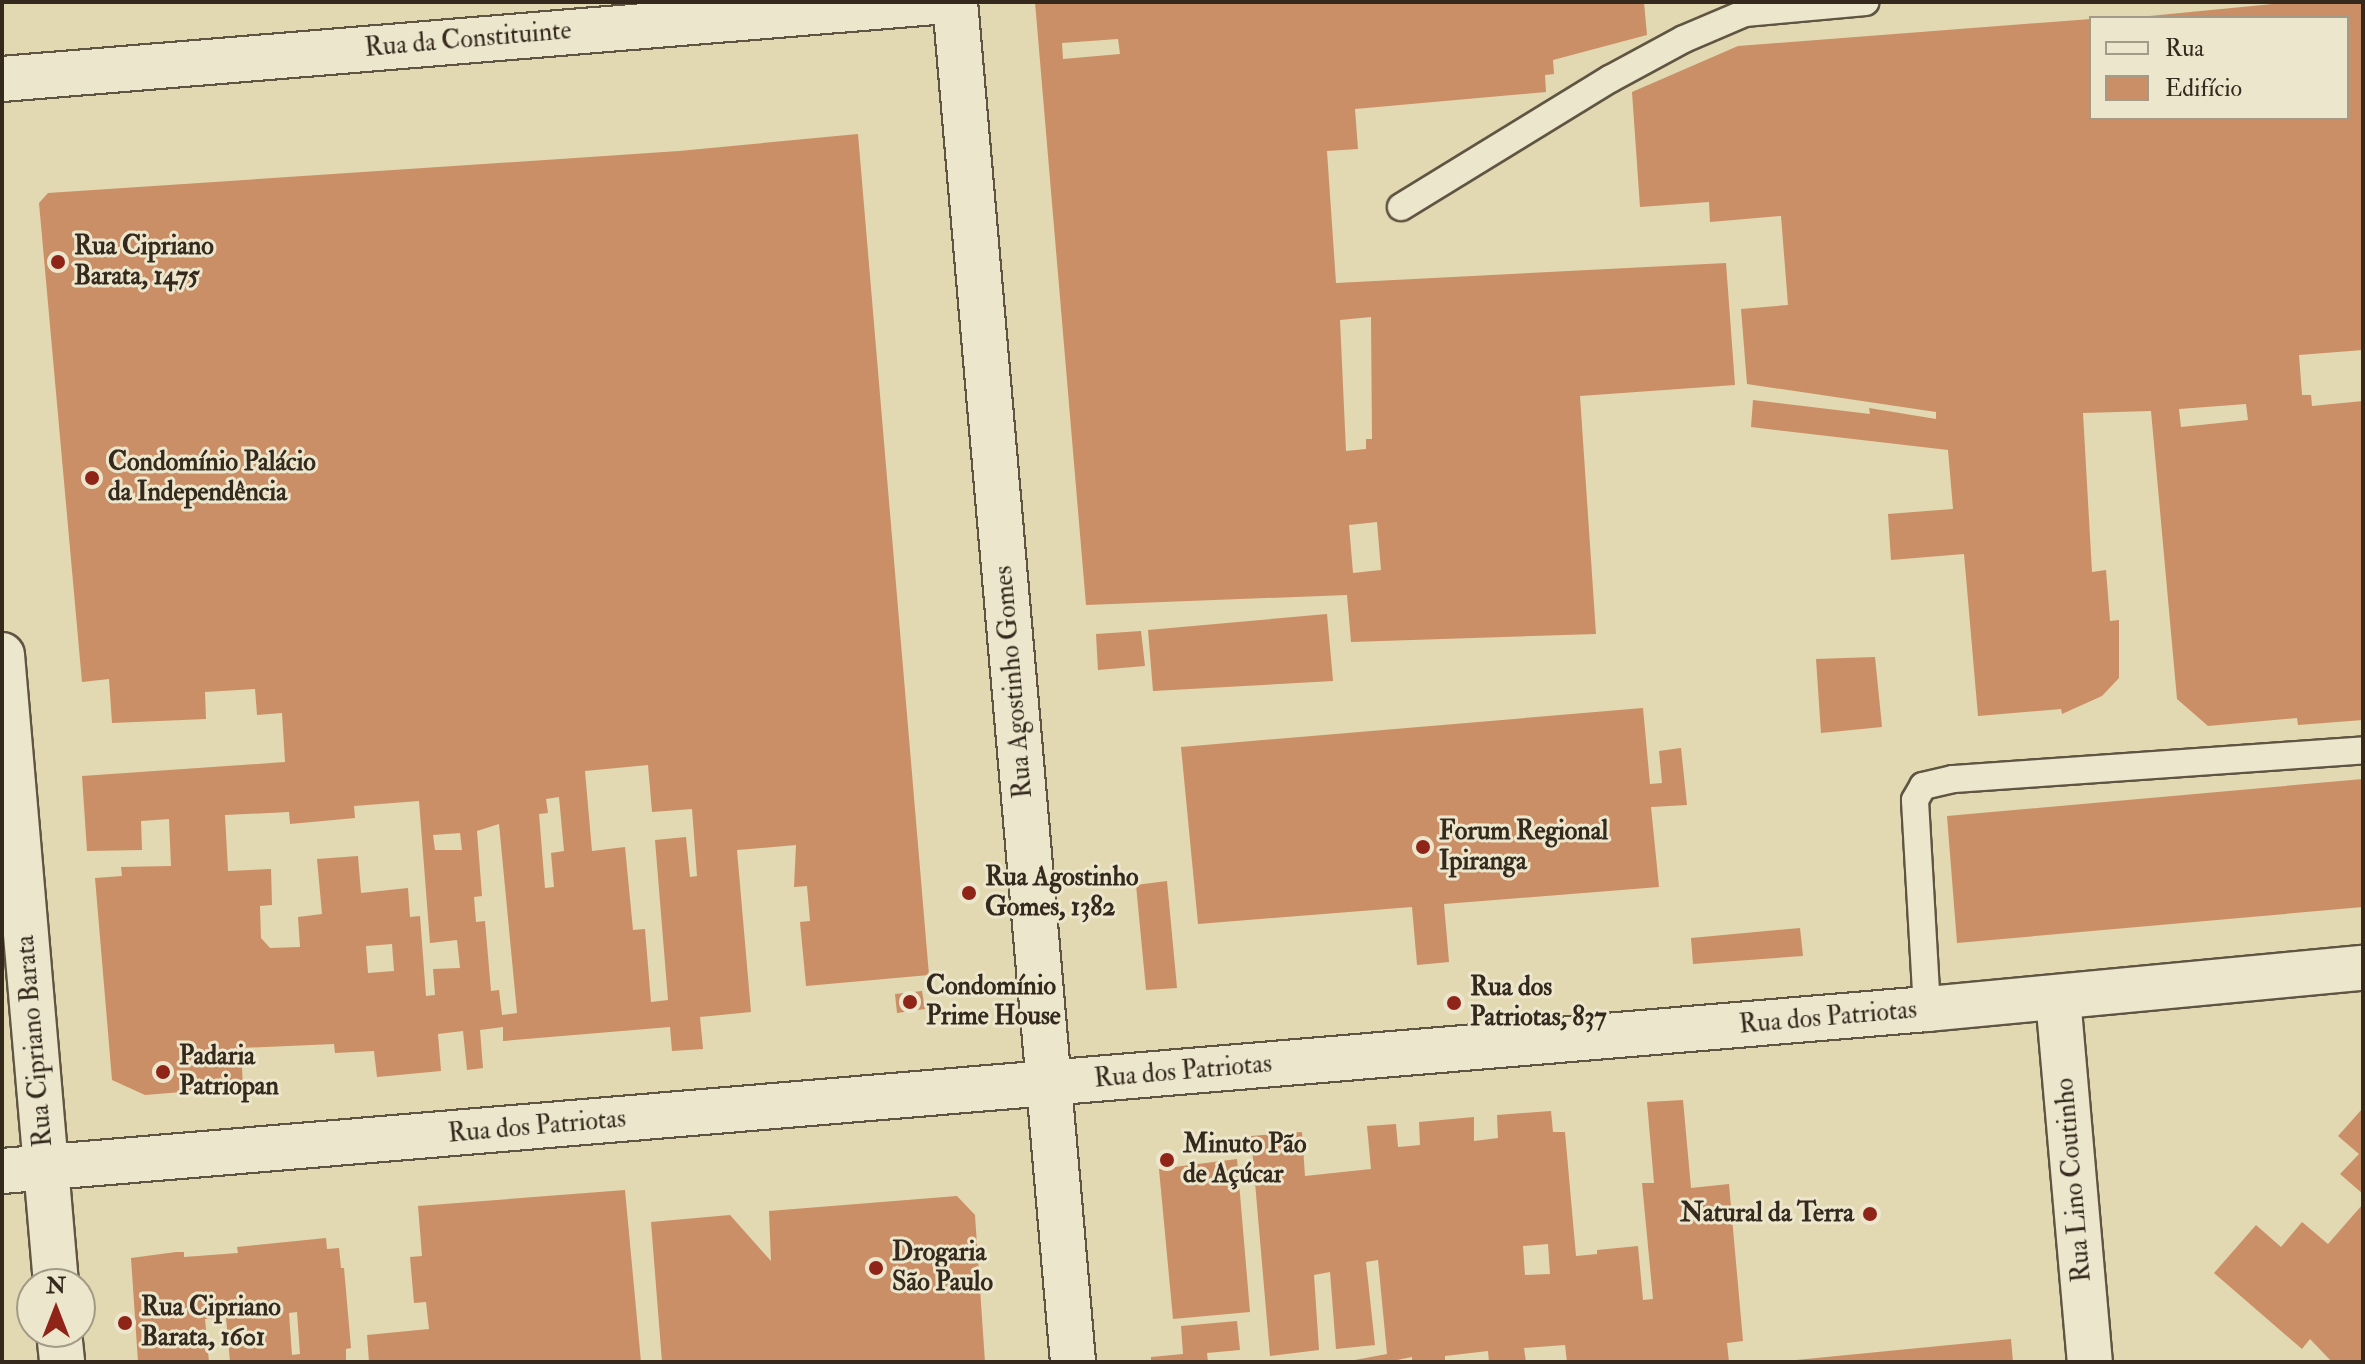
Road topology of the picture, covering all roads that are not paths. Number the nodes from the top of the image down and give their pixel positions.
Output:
1 (934, 2) edge
2 (955, 2) edge
3 (1865, 2) edge
4 (2, 79) edge
5 (1401, 207) dead end
6 (2, 655) edge
7 (2363, 750) edge
8 (2363, 968) edge
9 (2058, 998) junction
10 (1927, 1009) junction
11 (1048, 1084) junction
12 (46, 1168) junction
13 (2, 1171) edge
14 (55, 1268) edge
15 (1073, 1362) edge
16 (2090, 1362) edge

1 - 4 street, Rua da Constituinte
2 - 11 street, Rua Agostinho Gomes
3 - 5 lane
6 - 12 street, Rua Cipriano Barata
7 - 10 lane
8 - 9 street, Rua dos Patriotas
9 - 10 street, Rua dos Patriotas
9 - 16 street, Rua Lino Coutinho
10 - 11 street, Rua dos Patriotas
11 - 12 street, Rua dos Patriotas
11 - 15 street, Rua Agostinho Gomes
12 - 13 street, Rua dos Patriotas
12 - 14 street, Rua Cipriano Barata

